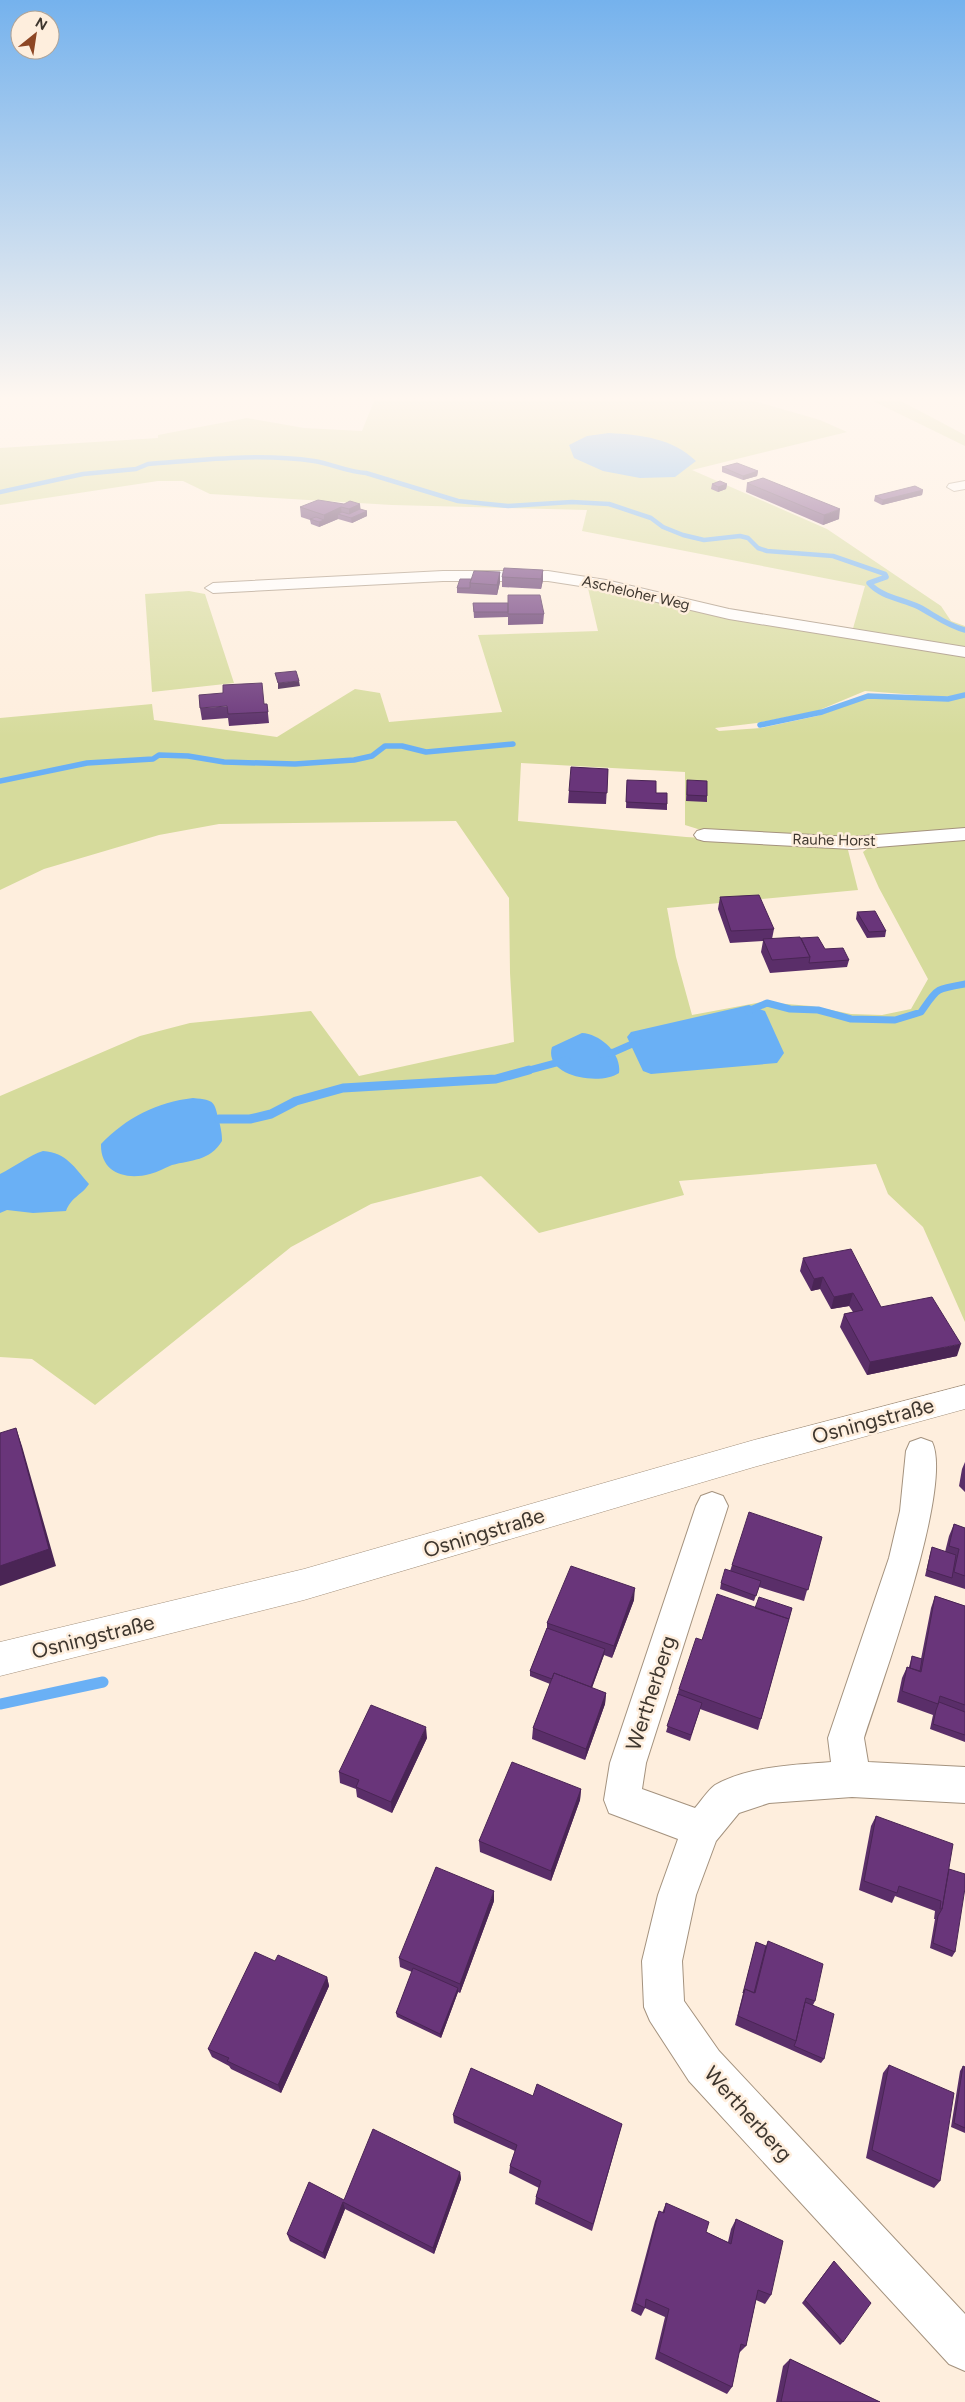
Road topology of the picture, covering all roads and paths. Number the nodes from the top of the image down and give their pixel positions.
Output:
1 (213, 588) dead end
2 (965, 652) edge
3 (704, 834) dead end
4 (965, 834) edge
5 (965, 1397) edge
6 (921, 1450) dead end
7 (712, 1506) dead end
8 (0, 1659) edge
9 (852, 1778) junction
10 (965, 1785) edge
11 (701, 1829) junction
12 (965, 2348) edge

1 - 2 street, Ascheloher Weg
3 - 4 street, Rauhe Horst
5 - 8 street, Osningstraße
6 - 9 street
7 - 11 street, Wertherberg
9 - 10 street, Wertherberg
9 - 11 street, Wertherberg
11 - 12 street, Wertherberg

